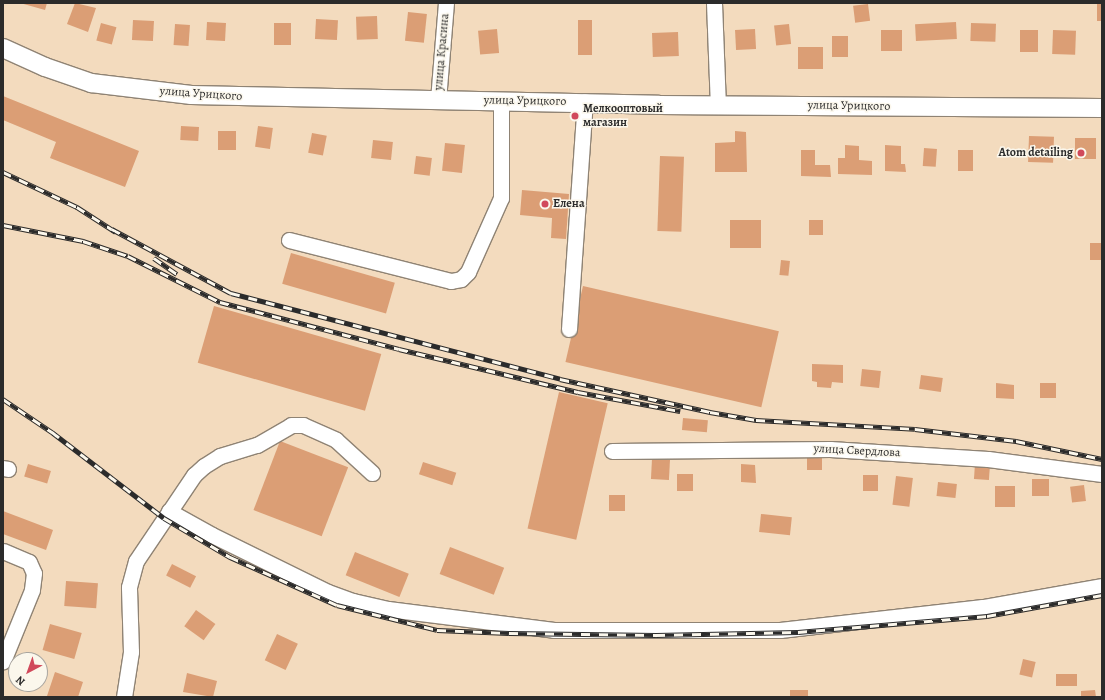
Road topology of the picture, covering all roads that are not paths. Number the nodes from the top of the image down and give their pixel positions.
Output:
1 (446, 3) edge
2 (714, 3) edge
3 (3, 48) edge
4 (438, 100) junction
5 (501, 101) junction
6 (585, 102) junction
7 (718, 105) junction
8 (1102, 108) edge
9 (289, 240) dead end
10 (569, 329) dead end
11 (612, 451) dead end
12 (372, 473) dead end
13 (1102, 474) edge
14 (169, 511) junction
15 (3, 551) edge
16 (1102, 586) edge
17 (3, 661) edge
18 (124, 697) edge

1 - 4 street, улица Красина
2 - 7 street
3 - 4 main road, улица Урицкого
4 - 5 main road, улица Урицкого
5 - 6 main road, улица Урицкого
5 - 9 street
6 - 7 main road, улица Урицкого
6 - 10 street
7 - 8 main road, улица Урицкого
11 - 13 street, улица Свердлова
12 - 14 street
14 - 16 street
14 - 18 street
15 - 17 street

